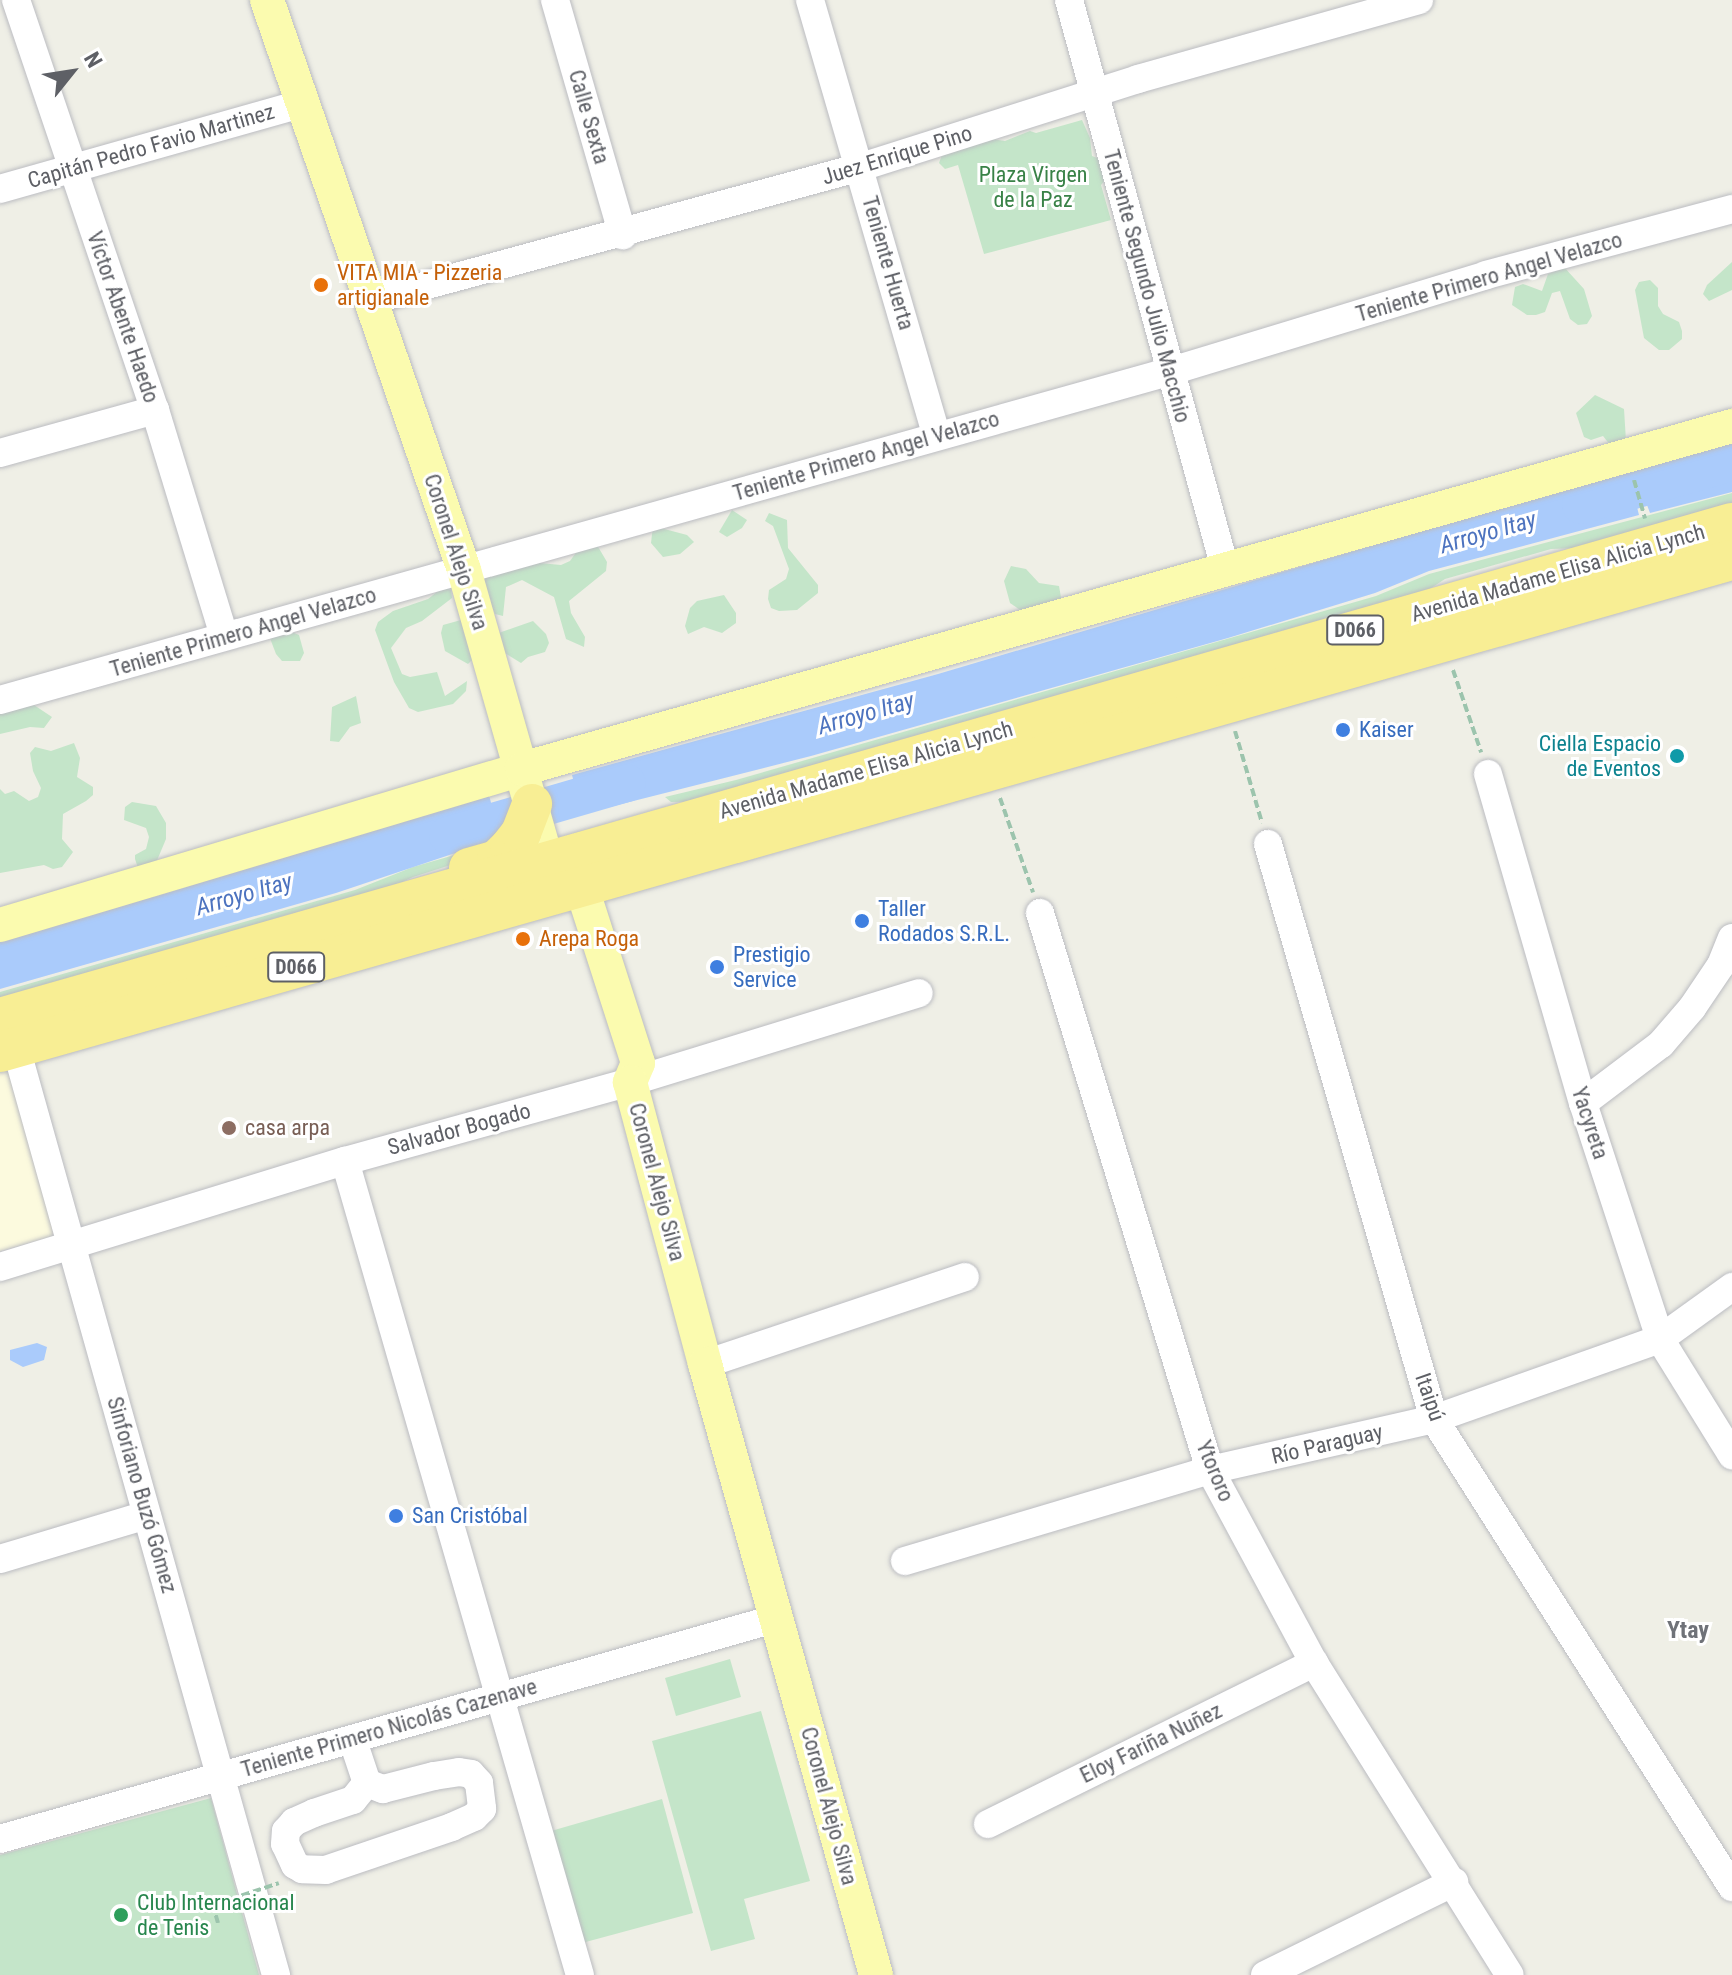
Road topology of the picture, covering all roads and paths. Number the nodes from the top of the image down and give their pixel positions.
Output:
1 (16, 0) edge
2 (267, 0) edge
3 (555, 0) edge
4 (810, 0) edge
5 (1069, 0) edge
6 (1419, 0) edge
7 (1094, 93) junction
8 (303, 103) junction
9 (861, 167) junction
10 (72, 169) junction
11 (0, 189) edge
12 (1732, 209) edge
13 (623, 235) junction
14 (372, 300) junction
15 (1171, 371) junction
16 (155, 410) junction
17 (1732, 426) edge
18 (936, 435) junction
19 (0, 453) edge
20 (1630, 467) dead end
21 (1645, 519) dead end
22 (1732, 523) edge
23 (1732, 560) edge
24 (464, 570) junction
25 (1226, 572) junction
26 (224, 636) junction
27 (1452, 665) dead end
28 (0, 700) edge
29 (1234, 728) dead end
30 (1488, 774) joint
31 (999, 794) dead end
32 (530, 815) junction
33 (1268, 844) joint
34 (576, 889) junction
35 (1040, 913) joint
36 (0, 925) edge
37 (1732, 938) edge
38 (919, 993) dead end
39 (6, 1032) edge
40 (630, 1082) junction
41 (1583, 1103) junction
42 (345, 1161) junction
43 (72, 1247) junction
44 (0, 1267) edge
45 (965, 1277) dead end
46 (1732, 1287) edge
47 (1660, 1339) junction
48 (705, 1364) junction
49 (1434, 1419) junction
50 (1732, 1455) edge
51 (1210, 1470) junction
52 (147, 1515) junction
53 (0, 1559) edge
54 (905, 1561) dead end
55 (778, 1618) junction
56 (1314, 1663) junction
57 (502, 1695) junction
58 (353, 1741) junction
59 (221, 1775) junction
60 (367, 1783) junction
61 (988, 1824) dead end
62 (0, 1839) edge
63 (1454, 1882) junction
64 (279, 1883) dead end
65 (1732, 1887) edge
66 (218, 1923) dead end
67 (276, 1975) edge
68 (580, 1975) edge
69 (876, 1975) edge
70 (1265, 1975) edge
71 (1510, 1975) edge

1 - 10 street, Víctor Abente Haedo
2 - 8 main road, Coronel Alejo Silva
3 - 13 street, Calle Sexta
4 - 9 street, Teniente Huerta
5 - 7 street, Teniente Segundo Julio Macchio
6 - 7 street, Juez Enrique Pino
7 - 9 street, Juez Enrique Pino
7 - 15 street, Teniente Segundo Julio Macchio
8 - 10 street, Capitán Pedro Favio Martinez
8 - 14 main road, Coronel Alejo Silva
9 - 13 street, Juez Enrique Pino
9 - 18 street, Teniente Huerta
10 - 11 street, Capitán Pedro Favio Martinez
10 - 16 street, Víctor Abente Haedo
12 - 15 street, Teniente Primero Angel Velazco
13 - 14 street, Juez Enrique Pino
14 - 24 main road, Coronel Alejo Silva
15 - 18 street, Teniente Primero Angel Velazco
15 - 25 street, Teniente Segundo Julio Macchio
16 - 19 street
16 - 26 street, Víctor Abente Haedo
17 - 25 main road
18 - 24 street, Teniente Primero Angel Velazco
20 - 21 path
22 - 32 highway, Avenida Madame Elisa Alicia Lynch / D066
23 - 34 highway, Avenida Madame Elisa Alicia Lynch / D066
24 - 26 street, Teniente Primero Angel Velazco
24 - 32 main road, Coronel Alejo Silva
25 - 32 main road
26 - 28 street, Teniente Primero Angel Velazco
27 - 30 path
29 - 33 path
30 - 41 street, Yacyreta
31 - 35 path
32 - 34 highway, Coronel Alejo Silva
32 - 36 main road
32 - 39 highway, Avenida Madame Elisa Alicia Lynch / D066
33 - 49 street, Itaipú
34 - 39 highway, Avenida Madame Elisa Alicia Lynch / D066
34 - 40 main road, Coronel Alejo Silva
35 - 51 street, Ytororo
37 - 41 street
38 - 40 street, Salvador Bogado
39 - 43 street, Sinforiano Buzó Gómez
40 - 42 street, Salvador Bogado
40 - 48 main road, Coronel Alejo Silva
41 - 47 street, Yacyreta
42 - 43 street, Salvador Bogado
42 - 57 street
43 - 44 street, Salvador Bogado
43 - 52 street, Sinforiano Buzó Gómez
45 - 48 street
46 - 47 street, Río Paraguay
47 - 49 street, Río Paraguay
47 - 50 street, Yacyreta
48 - 55 main road, Coronel Alejo Silva
49 - 51 street, Río Paraguay
49 - 65 street, Itaipú
51 - 54 street, Río Paraguay
51 - 56 street, Ytororo
52 - 53 street
52 - 59 street, Sinforiano Buzó Gómez
55 - 57 street, Teniente Primero Nicolás Cazenave
55 - 69 main road, Coronel Alejo Silva
56 - 61 street, Eloy Fariña Nuñez
56 - 63 street, Ytororo
57 - 58 street, Teniente Primero Nicolás Cazenave
57 - 68 street
58 - 59 street, Teniente Primero Nicolás Cazenave
58 - 60 street
59 - 62 street, Teniente Primero Nicolás Cazenave
59 - 67 street, Sinforiano Buzó Gómez
60 - 60 street
63 - 70 street
63 - 71 street, Ytororo
64 - 66 path, bridge

